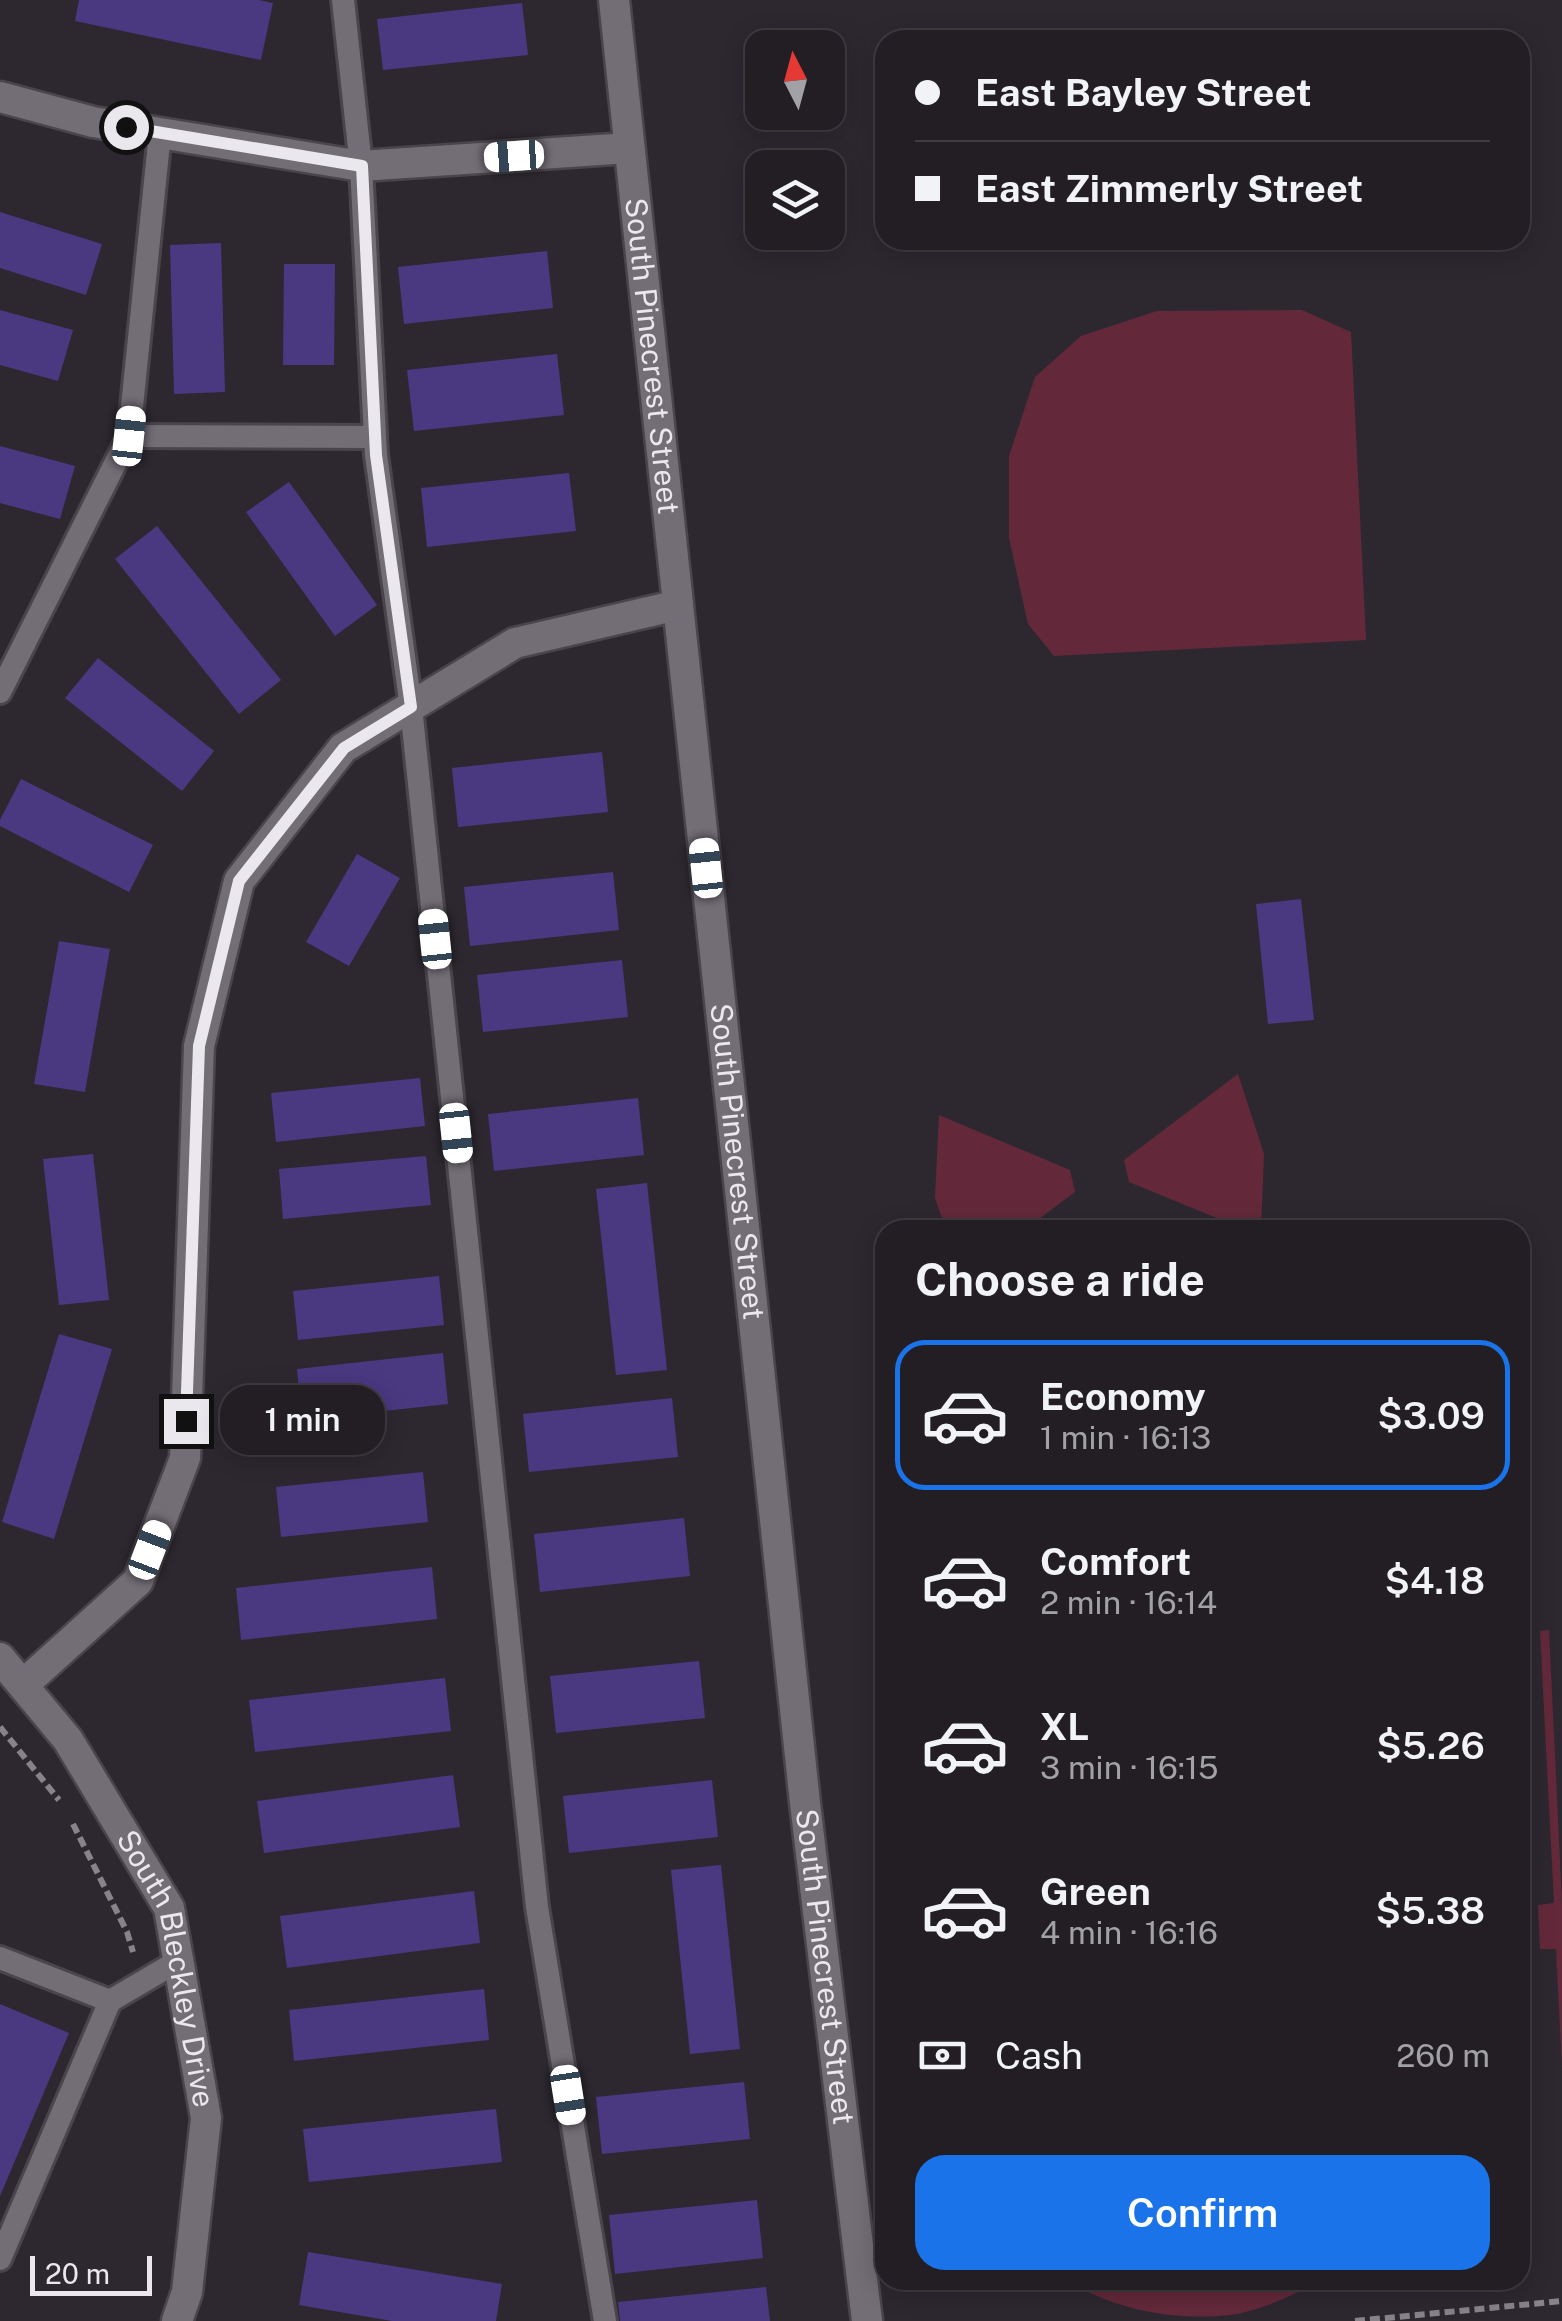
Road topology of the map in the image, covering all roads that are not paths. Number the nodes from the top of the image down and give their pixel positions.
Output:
1 (343, 0) edge
2 (614, 0) edge
3 (0, 97) edge
4 (160, 132) junction
5 (628, 148) junction
6 (362, 166) junction
7 (129, 436) junction
8 (375, 438) junction
9 (678, 605) junction
10 (0, 692) edge
11 (411, 707) junction
12 (0, 1658) edge
13 (22, 1685) junction
14 (0, 1958) edge
15 (178, 1961) junction
16 (110, 2000) junction
17 (0, 2259) edge
18 (177, 2321) edge
19 (605, 2321) edge
20 (867, 2321) edge

1 - 6 lane
2 - 5 street, South Pinecrest Street
3 - 4 street
4 - 6 street
4 - 7 lane
5 - 6 street
5 - 9 street, South Pinecrest Street
6 - 8 lane
7 - 8 lane
7 - 10 lane
8 - 11 lane
9 - 11 street
9 - 20 street, South Pinecrest Street
11 - 13 street
11 - 19 lane
12 - 13 street, South Bleckley Drive
13 - 15 street, South Bleckley Drive
14 - 16 lane
15 - 16 lane
15 - 18 street, South Bleckley Drive
16 - 17 lane

